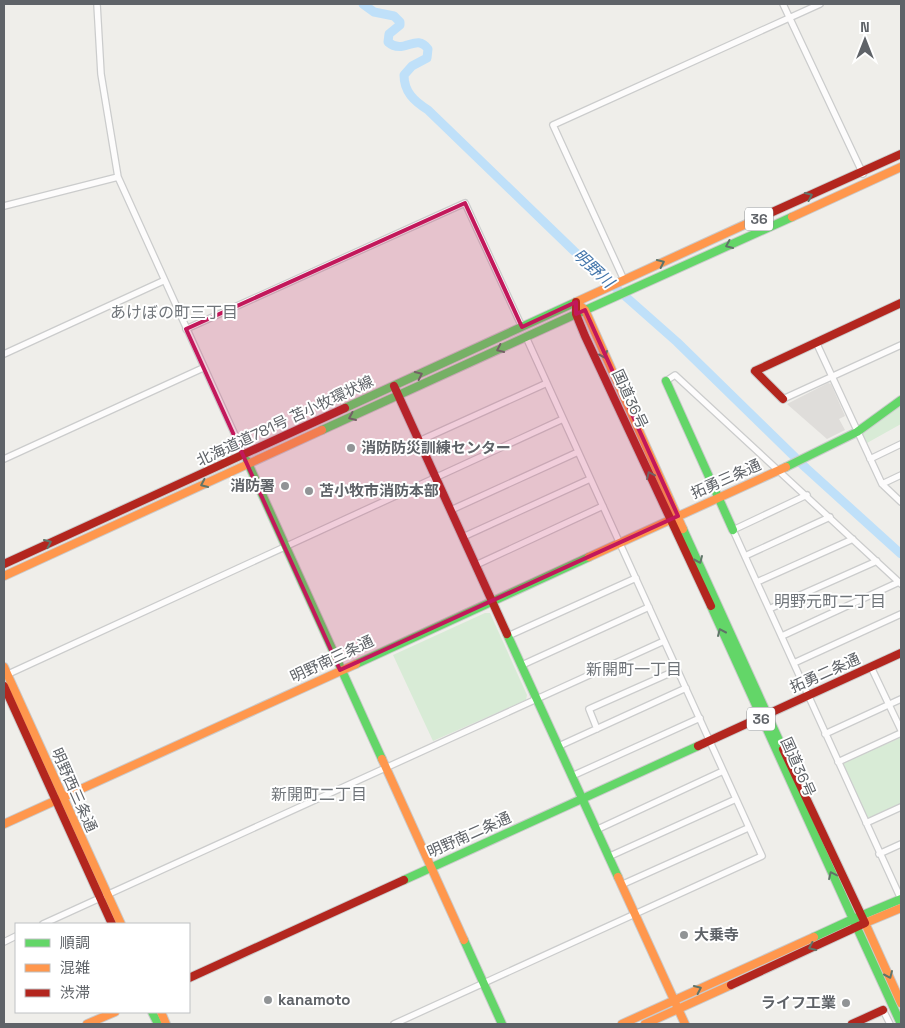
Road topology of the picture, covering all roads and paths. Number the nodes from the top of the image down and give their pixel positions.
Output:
1 (97, 4) edge
2 (783, 4) edge
3 (820, 4) edge
4 (790, 18) junction
5 (901, 154) edge
6 (901, 167) edge
7 (862, 172) junction
8 (118, 177) junction
9 (867, 183) junction
10 (4, 206) edge
11 (164, 280) junction
12 (620, 282) junction
13 (576, 302) junction
14 (901, 303) edge
15 (585, 310) junction
16 (576, 314) junction
17 (522, 327) junction
18 (186, 329) junction
19 (526, 337) junction
20 (816, 342) junction
21 (901, 345) edge
22 (4, 354) edge
23 (203, 368) junction
24 (832, 376) junction
25 (666, 381) joint
26 (547, 383) junction
27 (394, 386) junction
28 (399, 396) junction
29 (783, 399) joint
30 (901, 400) edge
31 (563, 420) junction
32 (857, 432) junction
33 (419, 441) junction
34 (901, 444) edge
35 (578, 452) junction
36 (244, 455) junction
37 (4, 459) edge
38 (870, 460) junction
39 (248, 464) junction
40 (782, 469) junction
41 (901, 475) edge
42 (436, 478) junction
43 (590, 479) junction
44 (882, 484) junction
45 (807, 495) junction
46 (718, 498) junction
47 (901, 502) edge
48 (603, 506) junction
49 (450, 510) junction
50 (830, 517) junction
51 (674, 518) junction
52 (732, 530) junction
53 (463, 537) junction
54 (853, 538) junction
55 (620, 543) junction
56 (285, 546) junction
57 (745, 556) junction
58 (877, 561) junction
59 (4, 564) edge
60 (476, 565) junction
61 (4, 576) edge
62 (636, 578) junction
63 (757, 582) junction
64 (900, 583) edge
65 (492, 601) junction
66 (649, 607) junction
67 (769, 609) junction
68 (901, 614) edge
69 (508, 636) junction
70 (782, 636) junction
71 (664, 641) junction
72 (901, 653) edge
73 (794, 663) junction
74 (522, 665) junction
75 (871, 667) junction
76 (340, 670) junction
77 (677, 670) junction
78 (5, 672) edge
79 (4, 686) edge
80 (686, 688) junction
81 (808, 696) junction
82 (538, 699) junction
83 (901, 699) edge
84 (889, 705) junction
85 (764, 716) junction
86 (700, 718) junction
87 (597, 729) junction
88 (901, 732) edge
89 (825, 734) junction
90 (710, 740) junction
91 (559, 746) junction
92 (838, 762) junction
93 (386, 768) junction
94 (723, 771) junction
95 (572, 776) junction
96 (59, 798) junction
97 (582, 799) junction
98 (736, 799) junction
99 (901, 808) edge
100 (866, 823) junction
101 (4, 824) edge
102 (748, 828) junction
103 (596, 830) junction
104 (901, 844) edge
105 (880, 854) junction
106 (608, 857) junction
107 (431, 867) junction
108 (621, 885) junction
109 (104, 896) junction
110 (901, 899) edge
111 (901, 908) edge
112 (635, 914) junction
113 (853, 919) junction
114 (863, 920) junction
115 (45, 923) edge
116 (112, 923) edge
117 (120, 923) edge
118 (857, 927) junction
119 (190, 978) edge
120 (484, 984) junction
121 (674, 1001) junction
122 (901, 1003) edge
123 (678, 1009) junction
124 (883, 1010) joint
125 (113, 1013) edge
126 (87, 1024) edge
127 (394, 1024) edge
128 (502, 1024) edge
129 (622, 1024) edge
130 (645, 1024) edge
131 (685, 1024) edge
132 (852, 1024) edge
133 (890, 1024) edge
134 (901, 1024) edge

1 - 8 street
2 - 4 street
3 - 4 street
4 - 7 street
4 - 12 street
5 - 7 main road, 36
6 - 9 main road, 36
7 - 9 street
12 -> 7 main road, 36
8 - 10 street
8 - 11 street
9 -> 15 main road, 36
11 - 18 street
11 - 22 street
12 - 13 main road, 36
13 - 15 main road, 36
13 - 16 main road, 国道36号 / 36
13 - 17 main road, 北海道道781号 苫小牧環状線
14 - 20 main road
15 - 16 main road, 36
15 -> 51 main road, 国道36号 / 36
16 - 19 main road, 北海道道781号 苫小牧環状線
51 -> 16 main road, 国道36号 / 36
17 - 18 street
27 -> 17 main road, 北海道道781号 苫小牧環状線
18 - 23 street
19 - 26 street
19 -> 28 main road, 北海道道781号 苫小牧環状線
20 - 24 street
20 - 29 main road
21 - 24 street
23 - 36 street
23 - 37 street
24 - 29 street
24 - 32 street
25 - 40 street
25 - 46 main road
26 - 31 street
26 - 33 street
27 - 28 main road
27 - 36 main road, 北海道道781号 苫小牧環状線
28 - 33 main road
28 -> 39 main road, 北海道道781号 苫小牧環状線
30 - 32 main road
31 - 35 street
31 - 42 street
32 - 38 street
32 - 40 main road, 拓勇三条通
33 - 42 main road
34 - 38 street
35 - 43 street
35 - 49 street
36 - 39 main road
59 -> 36 main road, 北海道道781号 苫小牧環状線
38 - 44 street
39 - 56 main road
39 -> 61 main road, 北海道道781号 苫小牧環状線
40 - 45 street
40 - 46 main road, 拓勇三条通
41 - 44 street
42 - 49 main road
42 - 56 street
43 - 48 street
43 - 53 street
44 - 47 street
45 - 50 street
45 - 52 street
46 - 51 main road, 拓勇三条通
46 - 52 main road
48 - 55 street
48 - 60 street
49 - 53 main road
50 - 54 street
50 - 57 street
51 - 55 main road, 明野南三条通
51 - 85 main road, 国道36号 / 36
52 - 57 street
53 - 60 main road
54 - 58 street
54 - 63 street
55 - 62 street
55 - 65 main road, 明野南三条通
56 - 76 main road
56 - 78 street
57 - 63 street
58 - 64 street
58 - 67 street
60 - 65 main road
62 - 66 street
62 - 69 street
63 - 67 street
64 - 70 street
65 - 69 main road
65 - 76 main road, 明野南三条通
66 - 71 street
66 - 74 street
67 - 70 street
68 - 73 street
69 - 74 main road
70 - 73 street
71 - 77 street
71 - 82 street
72 - 75 main road, 拓勇二条通
73 - 81 street
74 - 82 main road
75 - 81 main road, 拓勇二条通
75 - 84 street
76 - 93 main road
76 - 96 main road, 明野南三条通
77 - 80 street
77 - 87 street
78 - 96 main road, 明野西三条通
79 - 96 main road, 明野西三条通
80 - 86 street
80 - 87 street
81 - 85 main road, 拓勇二条通
81 - 89 street
82 - 91 main road
82 - 93 street
83 - 84 street
84 - 88 street
84 - 89 street
85 - 90 main road, 明野南二条通
113 -> 85 main road, 国道36号 / 36
85 - 114 main road, 国道36号 / 36
86 - 90 street
86 - 95 street
87 - 91 street
88 - 92 street
89 - 92 street
90 - 94 street
90 - 97 main road, 明野南二条通
91 - 95 main road
92 - 100 street
93 - 107 main road
93 - 109 street
94 - 98 street
94 - 103 street
95 - 97 main road
96 - 101 main road, 明野南三条通
96 - 109 main road, 明野西三条通
97 - 103 main road
97 - 107 main road, 明野南二条通
98 - 102 street
98 - 106 street
99 - 100 street
100 - 105 street
102 - 108 street
102 - 112 street
103 - 106 main road
104 - 105 street
105 - 110 street
106 - 108 main road
107 - 119 main road, 明野南二条通
107 - 120 main road
108 - 112 main road
109 - 115 street
109 - 116 main road, 明野西三条通
109 - 117 main road, 明野西三条通
110 - 114 main road
111 - 114 main road
112 - 120 street
112 - 121 main road
113 - 114 main road
113 - 118 main road, 国道36号
121 -> 113 main road
114 - 118 main road
114 -> 122 main road, 国道36号
118 -> 123 main road
118 - 134 main road, 国道36号
120 - 127 street
120 - 128 main road
121 - 123 main road
121 - 129 main road
123 - 130 main road
123 - 131 main road
124 - 132 main road
124 - 133 street
125 - 126 main road

